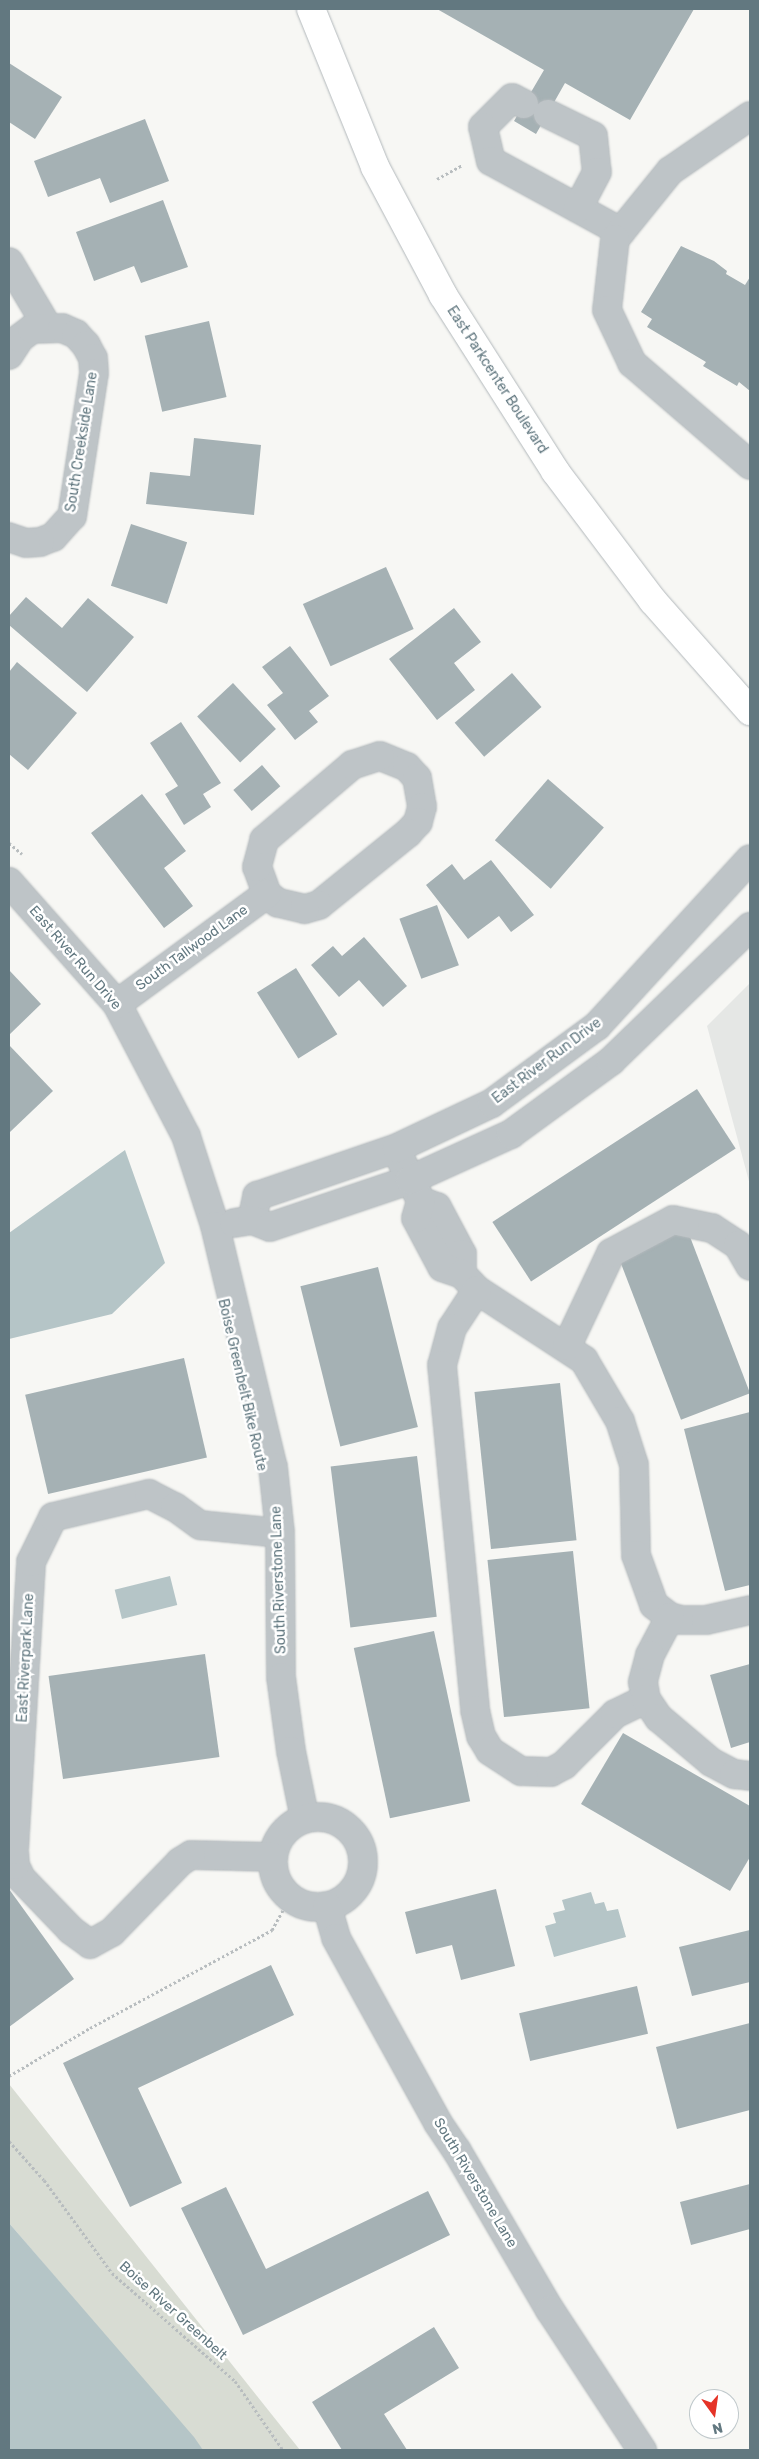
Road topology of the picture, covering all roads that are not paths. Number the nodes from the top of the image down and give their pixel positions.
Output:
1 (311, 9) edge
2 (750, 116) edge
3 (578, 208) junction
4 (621, 232) junction
5 (9, 262) edge
6 (47, 326) junction
7 (9, 355) edge
8 (750, 465) edge
9 (10, 540) edge
10 (750, 711) edge
11 (750, 859) edge
12 (9, 882) edge
13 (267, 894) junction
14 (750, 927) edge
15 (117, 1004) junction
16 (397, 1148) junction
17 (415, 1190) junction
18 (252, 1220) junction
19 (215, 1226) junction
20 (750, 1266) edge
21 (470, 1282) junction
22 (567, 1346) junction
23 (280, 1533) junction
24 (750, 1610) edge
25 (670, 1617) junction
26 (646, 1700) junction
27 (750, 1776) edge
28 (305, 1819) junction
29 (269, 1857) junction
30 (327, 1906) junction
31 (642, 2450) edge

1 - 10 main road, East Parkcenter Boulevard
2 - 4 street
3 - 3 street
3 - 4 street
4 - 8 street
5 - 6 street
6 - 7 street
6 - 9 street, South Creekside Lane
11 - 16 street, East River Run Drive
12 - 15 street, East River Run Drive
13 - 13 street
13 - 15 street, South Tallwood Lane
14 - 17 street
15 - 19 street, East River Run Drive
16 - 17 street
16 - 18 street, East River Run Drive
17 - 18 street
17 - 21 street
18 - 19 street
19 - 23 street, South Riverstone Lane
20 - 22 street
21 - 22 street
21 - 26 street
22 - 25 street
23 - 28 street, South Riverstone Lane
23 - 29 street, East Riverpark Lane
24 - 25 street
25 - 26 street
26 - 27 street
28 - 29 street
28 - 30 street
29 - 30 street
30 - 31 street, South Riverstone Lane

